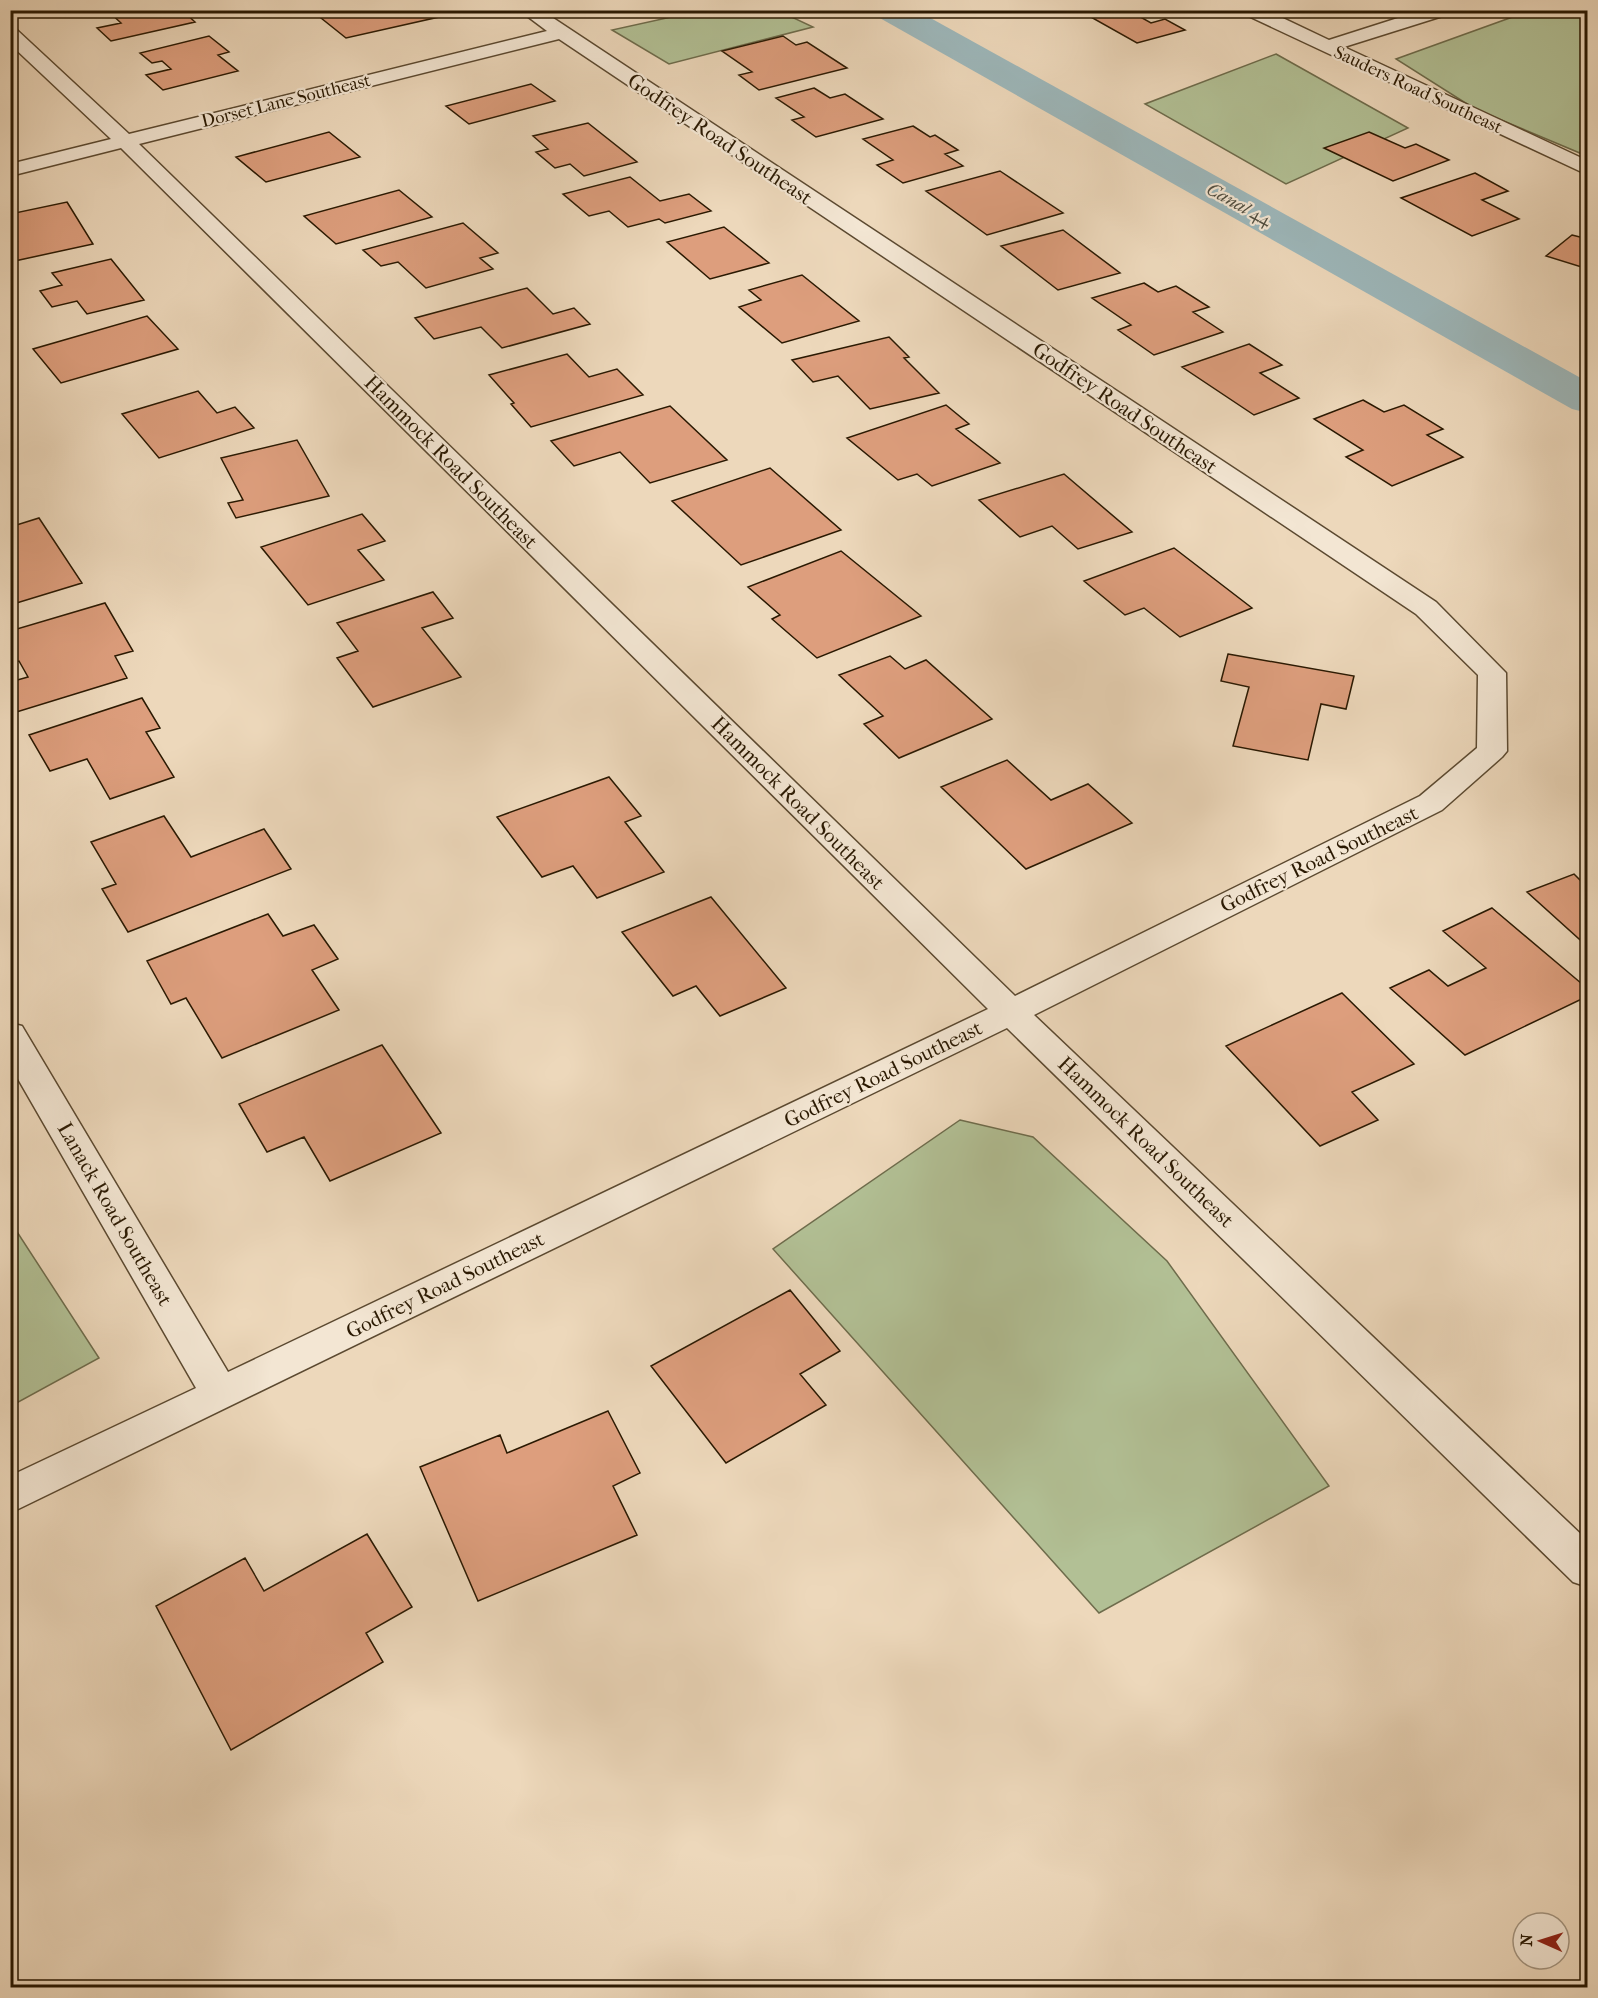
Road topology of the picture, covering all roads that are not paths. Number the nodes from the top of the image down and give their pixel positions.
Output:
1 (528, 10) edge
2 (1250, 10) edge
3 (1443, 10) edge
4 (562, 33) junction
5 (10, 34) edge
6 (1326, 47) junction
7 (125, 141) junction
8 (1587, 169) edge
9 (10, 170) edge
10 (1011, 1012) junction
11 (10, 1035) edge
12 (220, 1394) junction
13 (10, 1496) edge
14 (1587, 1569) edge

1 - 4 street, Godfrey Road Southeast
2 - 6 street, Sauders Road Southeast
3 - 6 street
4 - 7 street, Dorset Lane Southeast
4 - 10 street, Godfrey Road Southeast
5 - 7 street, Hammock Road Southeast
6 - 8 street, Sauders Road Southeast
7 - 9 street, Dorset Lane Southeast
7 - 10 street, Hammock Road Southeast
10 - 12 street, Godfrey Road Southeast
10 - 14 street, Hammock Road Southeast
11 - 12 street, Lanack Road Southeast
12 - 13 street, Godfrey Road Southeast

